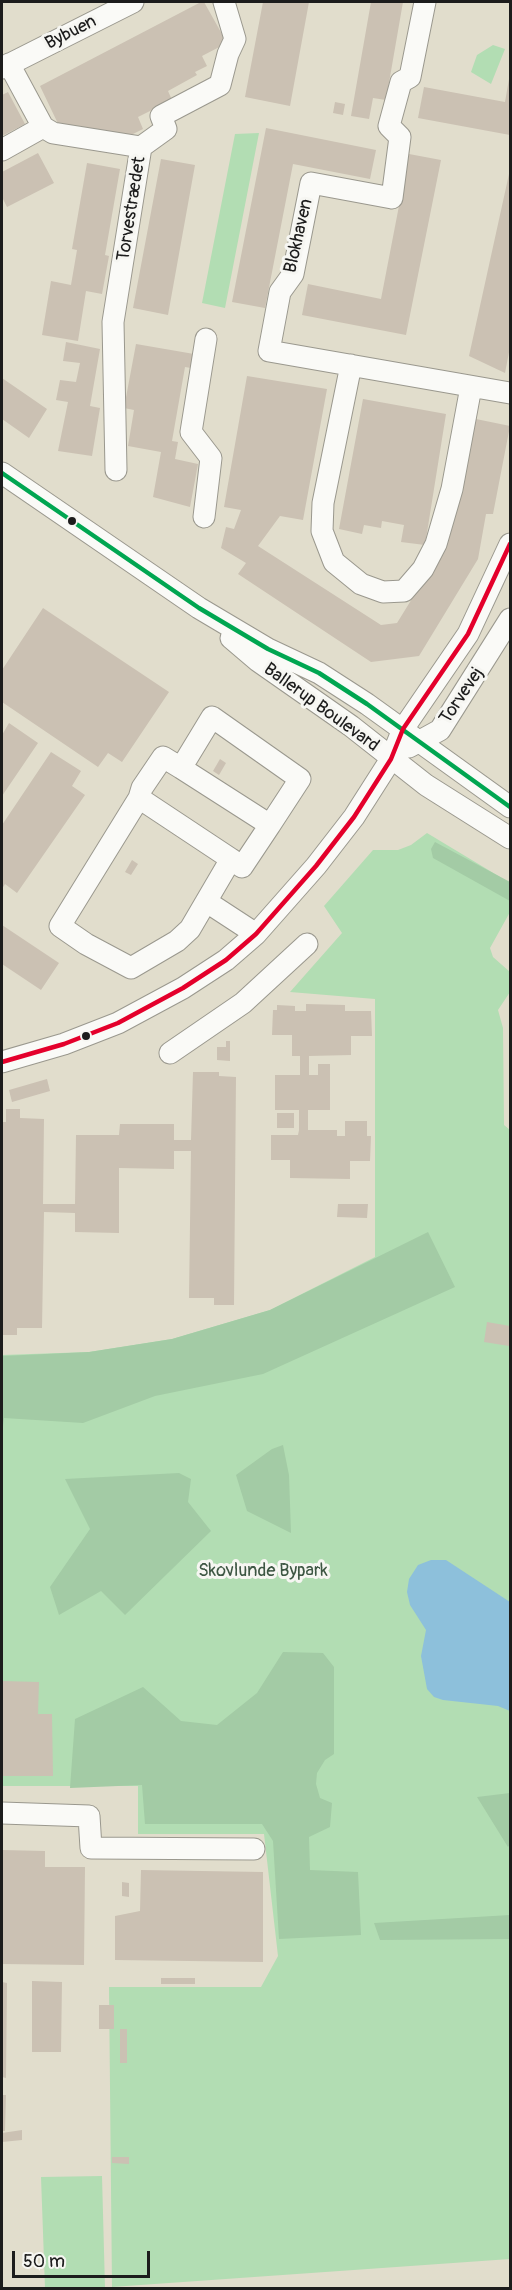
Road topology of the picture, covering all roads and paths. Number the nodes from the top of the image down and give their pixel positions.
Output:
1 (133, 2) edge
2 (224, 2) edge
3 (424, 2) edge
4 (5, 66) edge
5 (43, 127) junction
6 (141, 147) junction
7 (2, 150) edge
8 (206, 339) dead end
9 (351, 365) junction
10 (471, 387) junction
11 (510, 393) edge
12 (116, 470) dead end
13 (2, 473) edge
14 (204, 518) dead end
15 (510, 544) edge
16 (199, 608) junction
17 (510, 619) edge
18 (412, 734) junction
19 (392, 759) junction
20 (181, 768) junction
21 (139, 798) junction
22 (510, 807) edge
23 (270, 825) junction
24 (510, 838) edge
25 (231, 859) junction
26 (207, 902) junction
27 (256, 934) junction
28 (307, 944) dead end
29 (170, 1053) dead end
30 (2, 1062) edge
31 (2, 1813) edge
32 (254, 1849) dead end

1 - 4 street, Bybuen
2 - 6 street, Torvestrædet
3 - 9 street, Blokhaven
4 - 5 street, Bybuen
5 - 6 street
5 - 7 street
6 - 12 street, Torvestrædet
8 - 14 street
9 - 10 street, Blokhaven
9 - 10 street
10 - 11 street, Blokhaven
13 - 16 street, Ballerup Boulevard
15 - 18 street, Torvevej
16 - 18 street, Ballerup Boulevard
16 - 19 street, Ballerup Boulevard
17 - 18 street, Torvevej
18 - 19 street, Torvevej
18 - 22 street, Ballerup Boulevard
19 - 24 street, Ballerup Boulevard
19 - 27 street, Torvevej
20 - 21 street
20 - 23 street
20 - 23 street
21 - 25 street
21 - 26 street
23 - 25 street
25 - 26 street
26 - 27 street
27 - 30 street, Torvevej
28 - 29 street
31 - 32 street

